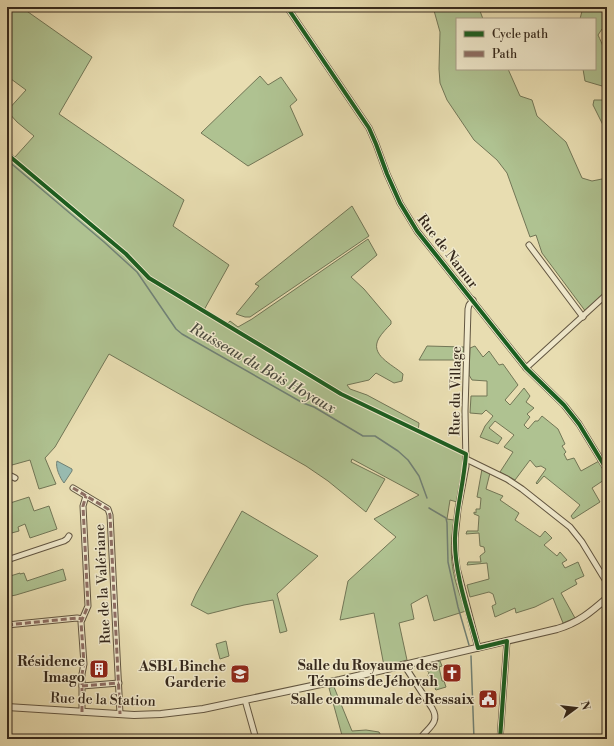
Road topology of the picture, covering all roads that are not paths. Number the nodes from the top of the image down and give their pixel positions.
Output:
1 (287, 7) edge
2 (529, 245) dead end
3 (607, 294) edge
4 (473, 300) junction
5 (583, 317) junction
6 (526, 368) junction
7 (466, 456) junction
8 (607, 470) edge
9 (7, 477) edge
10 (15, 478) dead end
11 (73, 488) dead end
12 (86, 496) junction
13 (69, 536) dead end
14 (7, 560) edge
15 (607, 583) edge
16 (607, 598) edge
17 (82, 619) junction
18 (7, 625) edge
19 (507, 641) junction
20 (478, 648) junction
21 (404, 665) junction
22 (119, 683) junction
23 (82, 686) junction
24 (245, 700) junction
25 (7, 707) edge
26 (82, 712) junction
27 (120, 714) junction
28 (256, 739) edge
29 (420, 739) edge
30 (500, 739) edge

1 - 4 street, Rue de Namur
2 - 5 street
3 - 5 street
4 - 6 street, Rue de Namur
4 - 7 street, Rue du Village
5 - 6 street
6 - 8 street, Rue de Namur
7 - 15 street
7 - 20 street, Rue du Village
9 - 10 street
11 - 12 street, Rue de la Valériane
12 - 17 street, Rue de la Valériane
12 - 22 street, Rue de la Valériane
13 - 14 street
16 - 19 street, Rue de la Station
17 - 18 street
17 - 23 street, Rue de la Valériane
19 - 20 street, Rue de la Station
19 - 30 street
20 - 21 street, Rue de la Station
21 - 24 street, Rue de la Station
21 - 29 street
22 - 23 street
22 - 27 street, Rue de la Valériane
23 - 26 street, Rue de la Valériane
24 - 27 street, Rue de la Station
24 - 28 street
25 - 26 street, Rue de la Station
26 - 27 street, Rue de la Station

